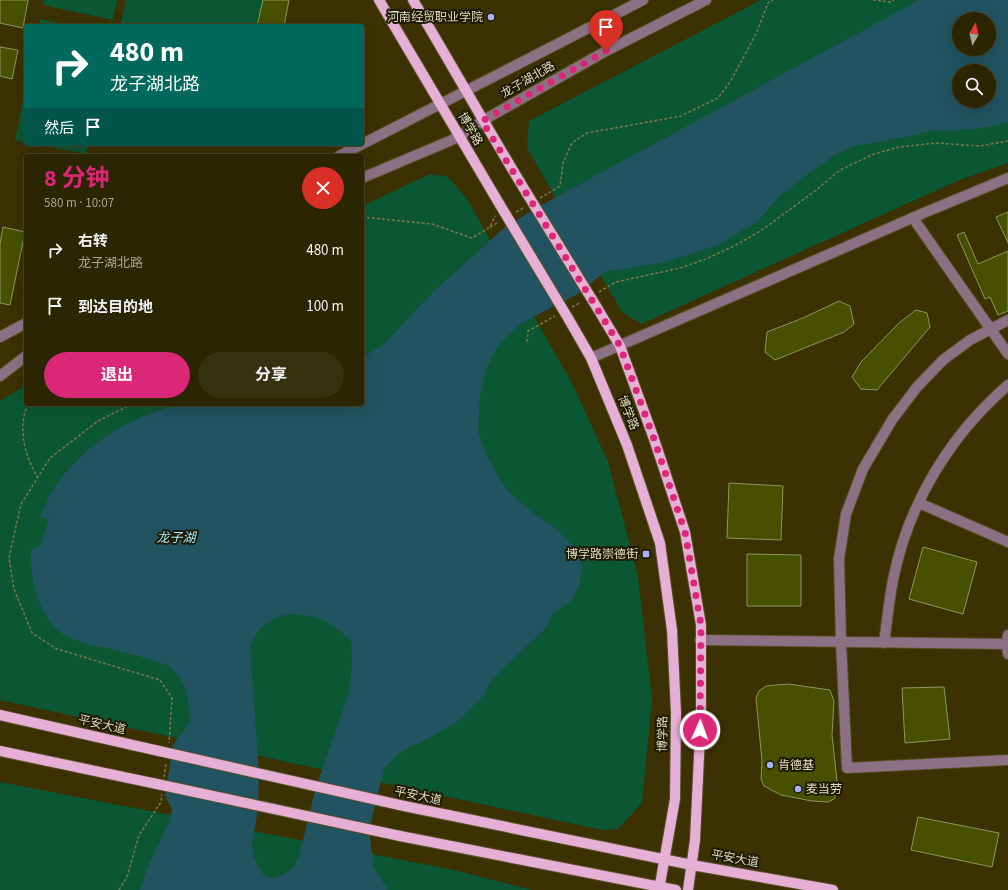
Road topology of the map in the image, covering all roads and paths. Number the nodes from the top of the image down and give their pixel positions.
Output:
1 (379, 0) edge
2 (413, 0) edge
3 (643, 0) edge
4 (706, 0) edge
5 (773, 0) edge
6 (873, 0) edge
7 (894, 0) edge
8 (466, 90) junction
9 (441, 103) junction
10 (482, 121) junction
11 (459, 137) junction
12 (1008, 141) edge
13 (364, 143) edge
14 (358, 146) edge
15 (343, 154) edge
16 (364, 177) edge
17 (1008, 178) edge
18 (534, 201) dead end
19 (500, 205) junction
20 (528, 205) dead end
21 (515, 212) dead end
22 (364, 218) edge
23 (913, 218) junction
24 (503, 220) dead end
25 (490, 227) junction
26 (596, 294) dead end
27 (582, 301) dead end
28 (568, 314) junction
29 (555, 316) dead end
30 (1008, 320) edge
31 (24, 324) edge
32 (991, 328) junction
33 (0, 337) edge
34 (527, 342) dead end
35 (620, 346) junction
36 (1008, 354) edge
37 (24, 358) edge
38 (591, 358) junction
39 (0, 376) edge
40 (1008, 385) edge
41 (27, 406) edge
42 (128, 406) edge
43 (38, 478) junction
44 (919, 503) junction
45 (1008, 542) edge
46 (700, 640) junction
47 (841, 642) junction
48 (884, 643) junction
49 (1008, 644) edge
50 (0, 715) edge
51 (169, 747) dead end
52 (0, 751) edge
53 (1008, 760) edge
54 (166, 763) dead end
55 (160, 781) junction
56 (162, 794) dead end
57 (665, 860) junction
58 (692, 865) junction
59 (660, 888) edge
60 (119, 890) edge
61 (676, 890) edge
62 (688, 890) edge
63 (833, 890) edge

1 - 9 main road, 博学路
2 - 8 main road, 博学路
3 - 8 street, 龙子湖北路
4 - 10 street, 龙子湖北路
5 - 18 path
6 - 7 path
8 - 9 street, 龙子湖北路
8 - 10 main road, 博学路
9 - 11 main road, 博学路
9 - 13 street, 龙子湖北路
10 - 11 street, 龙子湖北路
10 - 35 main road, 博学路, bridge
11 - 16 street, 龙子湖北路
11 - 19 main road, 博学路
12 - 26 path
14 - 15 street, 龙子湖北路
17 - 23 street
19 - 25 path
19 - 28 main road, 博学路, bridge
20 - 21 path
22 - 25 path
23 - 32 street
23 - 35 street
24 - 25 path
27 - 28 path
28 - 38 main road, 博学路
29 - 34 path
30 - 32 street
31 - 33 street
32 - 36 street
32 - 47 street
35 - 38 street
35 - 46 main road, 博学路
37 - 39 street
38 - 57 main road, 博学路
40 - 44 street
41 - 43 path
42 - 43 path
43 - 51 path
44 - 45 street
44 - 48 street
46 - 47 street
46 - 58 main road, 博学路
47 - 48 street
47 - 53 street
48 - 49 street
50 - 57 main road, 平安大道, bridge
52 - 55 main road
54 - 55 path
55 - 59 main road, bridge
56 - 60 path
57 - 58 main road, 平安大道
57 - 59 main road, 博学路
58 - 62 main road, 博学路
58 - 63 main road, 平安大道
59 - 61 main road

